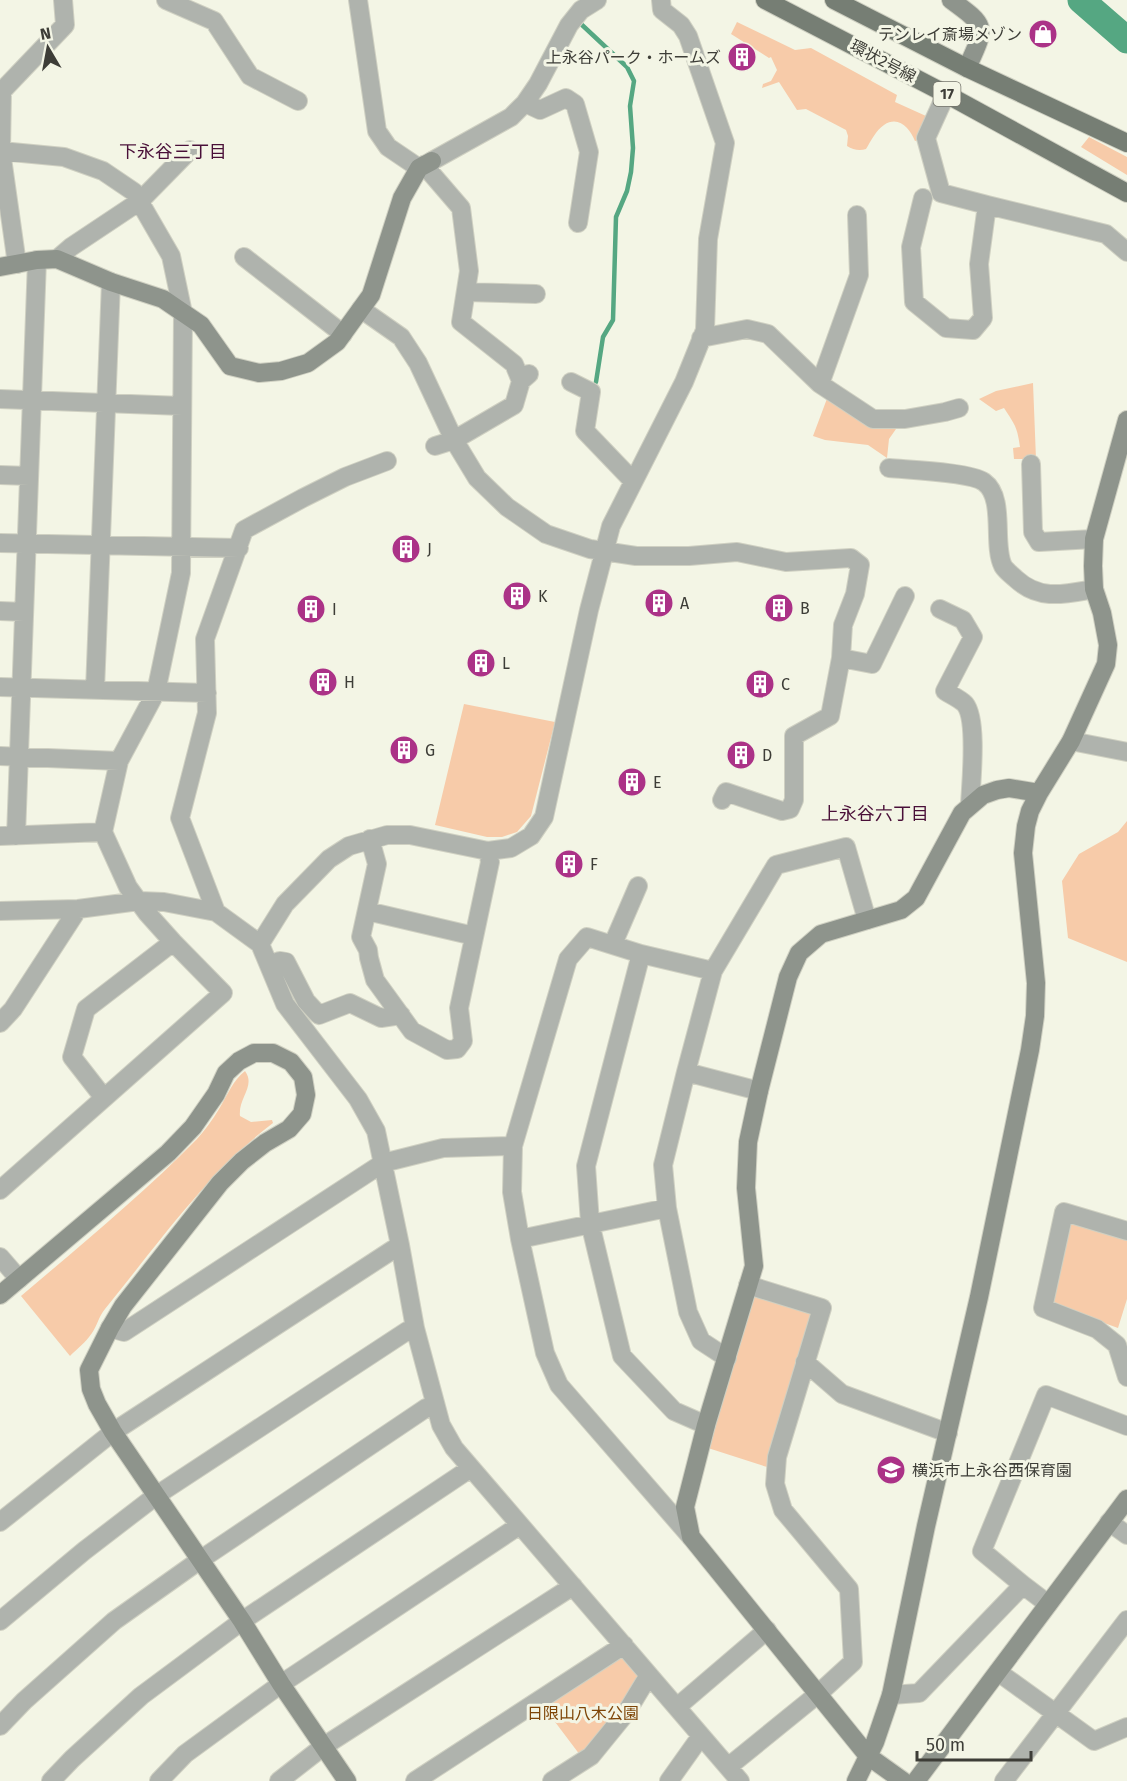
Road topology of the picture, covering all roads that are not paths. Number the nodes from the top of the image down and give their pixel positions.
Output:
1 (63, 0) edge
2 (166, 0) edge
3 (358, 0) edge
4 (597, 0) edge
5 (661, 0) edge
6 (765, 0) edge
7 (834, 0) edge
8 (951, 0) edge
9 (967, 68) junction
10 (1, 91) edge
11 (946, 94) junction
12 (298, 101) dead end
13 (525, 103) junction
14 (1127, 143) edge
15 (190, 150) dead end
16 (0, 151) edge
17 (425, 164) junction
18 (1127, 193) edge
19 (923, 198) dead end
20 (140, 201) junction
21 (987, 205) junction
22 (857, 215) dead end
23 (578, 223) dead end
24 (1127, 252) edge
25 (244, 258) dead end
26 (57, 259) junction
27 (37, 260) junction
28 (9, 265) edge
29 (111, 282) junction
30 (466, 292) junction
31 (536, 294) dead end
32 (361, 309) junction
33 (183, 313) junction
34 (343, 334) junction
35 (702, 338) junction
36 (571, 382) dead end
37 (820, 384) junction
38 (0, 399) edge
39 (32, 400) junction
40 (106, 403) junction
41 (182, 406) junction
42 (959, 408) dead end
43 (1127, 420) edge
44 (454, 440) junction
45 (435, 446) dead end
46 (387, 461) dead end
47 (1031, 464) dead end
48 (889, 468) dead end
49 (0, 475) edge
50 (29, 476) junction
51 (633, 481) junction
52 (1094, 539) junction
53 (0, 543) edge
54 (26, 543) junction
55 (101, 545) junction
56 (181, 547) junction
57 (239, 548) junction
58 (604, 551) junction
59 (1094, 589) junction
60 (905, 596) dead end
61 (940, 609) dead end
62 (0, 611) edge
63 (24, 612) junction
64 (841, 658) junction
65 (0, 687) edge
66 (21, 688) junction
67 (95, 690) junction
68 (156, 692) junction
69 (207, 693) junction
70 (1071, 741) junction
71 (1127, 753) edge
72 (0, 756) edge
73 (19, 757) junction
74 (119, 761) junction
75 (1039, 793) junction
76 (722, 800) dead end
77 (970, 805) junction
78 (103, 832) junction
79 (8, 836) edge
80 (370, 839) junction
81 (488, 851) junction
82 (638, 886) dead end
83 (139, 901) junction
84 (78, 909) junction
85 (0, 911) edge
86 (367, 911) junction
87 (216, 912) junction
88 (867, 920) junction
89 (474, 936) junction
90 (173, 942) junction
91 (260, 944) junction
92 (613, 945) junction
93 (640, 954) junction
94 (268, 965) junction
95 (713, 971) junction
96 (7, 1004) edge
97 (401, 1015) junction
98 (0, 1023) edge
99 (686, 1072) junction
100 (759, 1091) junction
101 (104, 1098) junction
102 (513, 1146) junction
103 (383, 1163) junction
104 (0, 1190) edge
105 (667, 1208) junction
106 (590, 1223) junction
107 (1127, 1231) edge
108 (520, 1239) junction
109 (400, 1245) junction
110 (0, 1257) edge
111 (19, 1279) junction
112 (748, 1285) junction
113 (0, 1295) edge
114 (110, 1328) junction
115 (415, 1328) junction
116 (727, 1358) junction
117 (805, 1362) junction
118 (1127, 1377) edge
119 (435, 1405) junction
120 (706, 1425) junction
121 (1127, 1426) edge
122 (113, 1432) junction
123 (948, 1433) junction
124 (471, 1468) junction
125 (157, 1495) junction
126 (1127, 1499) edge
127 (0, 1522) edge
128 (1109, 1522) junction
129 (520, 1525) junction
130 (1127, 1535) edge
131 (692, 1537) junction
132 (200, 1560) junction
133 (1023, 1585) junction
134 (573, 1586) junction
135 (1048, 1604) junction
136 (1127, 1620) edge
137 (0, 1621) edge
138 (242, 1621) junction
139 (767, 1630) junction
140 (624, 1646) junction
141 (998, 1672) junction
142 (649, 1675) junction
143 (281, 1684) junction
144 (818, 1694) junction
145 (891, 1695) junction
146 (677, 1707) junction
147 (1056, 1713) junction
148 (0, 1726) edge
149 (1127, 1726) edge
150 (701, 1736) junction
151 (324, 1746) junction
152 (868, 1756) junction
153 (734, 1774) edge
154 (51, 1781) edge
155 (159, 1781) edge
156 (279, 1781) edge
157 (347, 1781) edge
158 (415, 1781) edge
159 (552, 1781) edge
160 (669, 1781) edge
161 (856, 1781) edge
162 (903, 1781) edge
163 (916, 1781) edge
164 (1004, 1781) edge

1 - 10 street
2 - 12 street
3 - 17 street
4 - 13 street
5 - 35 street
6 - 11 main road, 環状2号線 / 17
7 - 9 main road, 環状2号線 / 17
8 - 9 street
9 - 14 main road, 環状2号線 / 17
10 - 16 street
11 - 18 main road, 環状2号線 / 17
11 - 21 street
13 - 17 street
13 - 23 street
15 - 20 street
16 - 20 street
16 - 28 street
17 - 30 street
17 - 32 street
19 - 21 street
20 - 26 street
20 - 33 street
21 - 24 street
22 - 37 street
25 - 34 street
26 - 27 street
26 - 29 street
27 - 28 street
27 - 39 street
29 - 33 street
29 - 40 street
30 - 31 street
30 - 44 street
32 - 34 street
32 - 44 street
33 - 34 street
33 - 41 street
35 - 37 street
35 - 51 street
36 - 51 street
37 - 42 street
38 - 39 street
39 - 40 street
39 - 50 street
40 - 41 street
40 - 55 street
41 - 56 street
43 - 52 street
44 - 45 street
44 - 58 street
46 - 57 street
47 - 52 street
48 - 59 street
49 - 50 street
50 - 54 street
51 - 58 street
52 - 59 street
53 - 54 street
54 - 55 street
54 - 63 street
55 - 56 street
55 - 67 street
56 - 57 street
56 - 68 street
57 - 69 street
58 - 64 street
58 - 81 street
59 - 70 street
60 - 64 street
61 - 77 street
62 - 63 street
63 - 66 street
64 - 76 street
65 - 66 street
66 - 67 street
66 - 73 street
67 - 68 street
68 - 69 street
68 - 74 street
69 - 87 street
70 - 71 street
70 - 75 street
72 - 73 street
73 - 74 street
73 - 79 street
74 - 78 street
75 - 77 street
75 - 123 street
77 - 88 street
78 - 79 street
78 - 83 street
80 - 81 street
80 - 86 street
80 - 91 street
81 - 89 street
82 - 92 street
83 - 84 street
83 - 87 street
83 - 90 street
84 - 85 street
84 - 96 street
86 - 89 street
86 - 97 street
87 - 91 street
88 - 95 street
88 - 100 street
89 - 97 street
90 - 101 street
90 - 101 street
91 - 94 street
92 - 93 street
92 - 102 street
93 - 95 street
93 - 106 street
94 - 97 street
94 - 103 street
95 - 99 street
96 - 98 street
99 - 100 street
99 - 105 street
100 - 112 street
101 - 104 street
102 - 103 street
102 - 108 street
103 - 109 street
103 - 114 street
105 - 106 street
105 - 116 street
106 - 108 street
106 - 120 street
107 - 118 street
108 - 131 street
109 - 115 street
109 - 122 street
110 - 111 street
111 - 113 street
111 - 114 street
112 - 116 street
112 - 117 street
114 - 122 street
115 - 119 street
115 - 125 street
116 - 120 street
117 - 123 street
117 - 144 street
119 - 124 street
119 - 132 street
120 - 131 street
121 - 133 street
122 - 125 street
122 - 127 street
123 - 145 street
124 - 129 street
124 - 138 street
125 - 132 street
125 - 137 street
126 - 128 street
128 - 130 street
128 - 135 street
129 - 134 street
129 - 143 street
131 - 139 street
132 - 138 street
132 - 148 street
133 - 135 street
133 - 145 street
134 - 140 street
134 - 151 street
135 - 141 street
136 - 147 street
138 - 143 street
138 - 154 street
139 - 144 street
139 - 146 street
140 - 142 street
140 - 158 street
141 - 147 street
141 - 163 street
142 - 146 street
142 - 159 street
143 - 151 street
143 - 155 street
144 - 152 street
144 - 153 street
145 - 152 street
146 - 150 street
147 - 149 street
147 - 164 street
150 - 153 street
150 - 160 street
151 - 156 street
151 - 157 street
152 - 161 street
152 - 162 street

